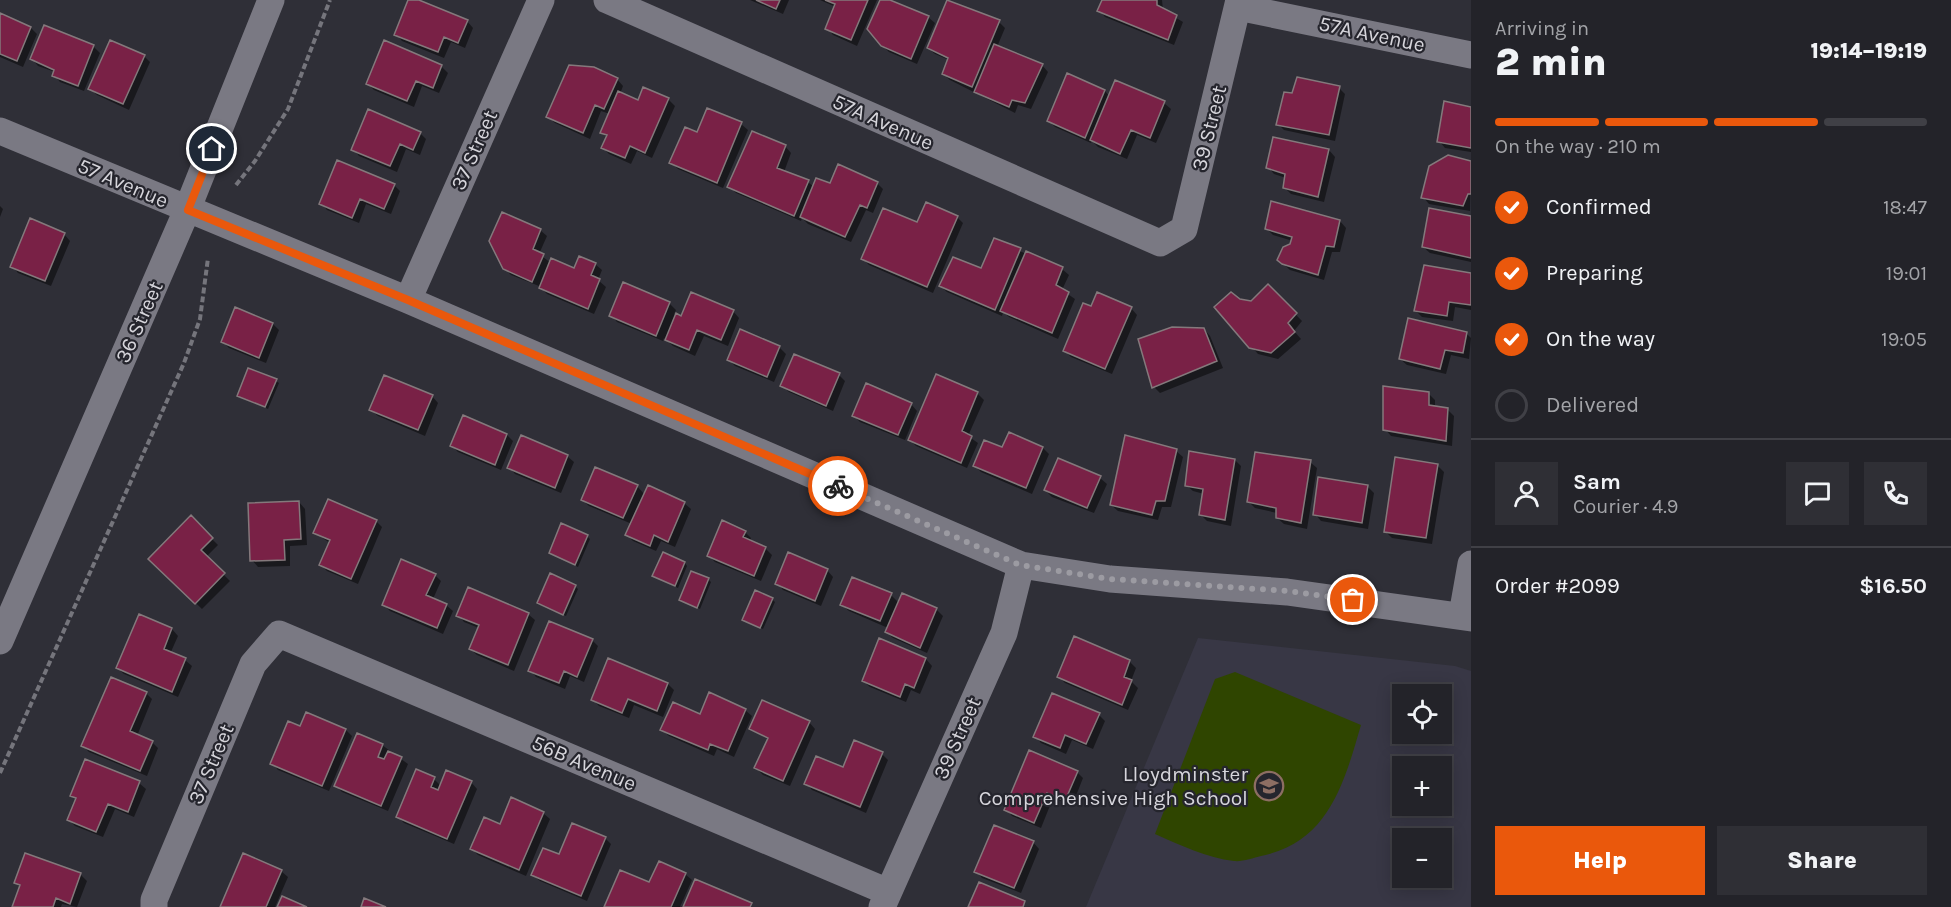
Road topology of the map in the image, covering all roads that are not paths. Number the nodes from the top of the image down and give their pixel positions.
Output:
1 (271, 0) edge
2 (541, 0) edge
3 (607, 0) edge
4 (1239, 4) edge
5 (1471, 55) edge
6 (0, 131) edge
7 (188, 210) junction
8 (1160, 243) joint
9 (408, 300) junction
10 (1471, 564) edge
11 (1020, 565) junction
12 (1467, 617) edge
13 (279, 634) joint
14 (0, 640) edge
15 (885, 900) edge
16 (154, 903) edge

1 - 7 street, 36 Street
2 - 9 street, 37 Street
3 - 8 street, 57A Avenue
4 - 5 street, 57A Avenue
4 - 8 street, 39 Street
6 - 7 street, 57 Avenue
7 - 9 street, 57 Avenue
7 - 14 street, 36 Street
9 - 11 street, 57 Avenue
10 - 12 street
11 - 12 street, 57 Avenue
11 - 15 street, 39 Street
13 - 15 street, 56B Avenue
13 - 16 street, 37 Street

